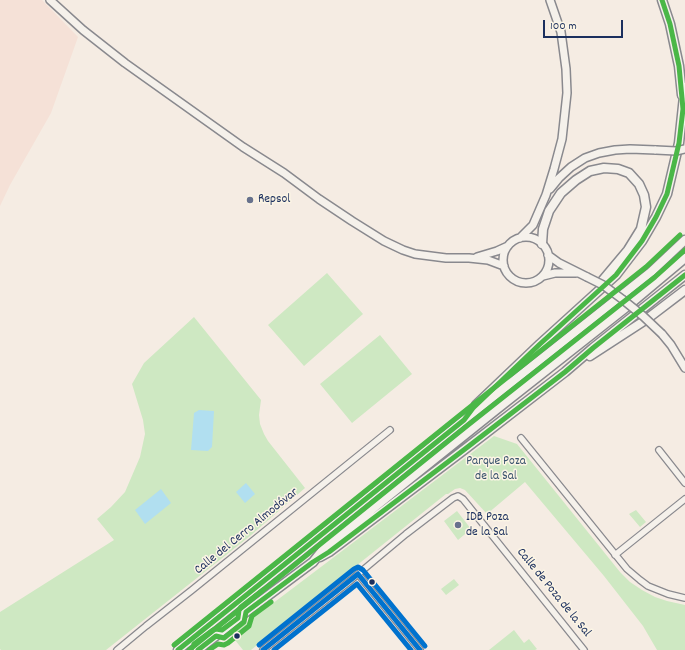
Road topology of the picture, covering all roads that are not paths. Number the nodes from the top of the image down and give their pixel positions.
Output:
1 (50, 0) edge
2 (550, 0) edge
3 (662, 0) edge
4 (685, 87) edge
5 (683, 109) junction
6 (685, 149) edge
7 (546, 195) junction
8 (520, 238) junction
9 (685, 240) edge
10 (542, 244) junction
11 (508, 246) junction
12 (548, 255) junction
13 (469, 258) junction
14 (685, 258) edge
15 (504, 266) junction
16 (578, 273) junction
17 (685, 275) edge
18 (543, 276) junction
19 (683, 292) edge
20 (574, 314) junction
21 (685, 368) edge
22 (565, 372) junction
23 (464, 420) junction
24 (390, 430) dead end
25 (521, 438) dead end
26 (659, 450) dead end
27 (685, 483) edge
28 (685, 499) edge
29 (615, 554) junction
30 (313, 562) junction
31 (358, 574) junction
32 (685, 597) edge
33 (117, 650) edge
34 (178, 650) edge
35 (198, 650) edge
36 (263, 650) edge
37 (420, 650) edge
38 (584, 650) edge

1 - 13 main road
2 - 7 main road
3 - 5 highway
4 - 5 highway
5 - 20 highway
6 - 7 main road, bridge
7 - 8 main road
8 - 10 main road
8 - 11 main road
9 - 23 highway
10 - 12 main road
10 - 20 highway
11 - 13 main road
11 - 15 main road
12 - 16 main road
12 - 18 main road
13 - 15 main road
14 - 30 highway
15 - 18 main road
16 - 18 main road
16 - 21 main road, bridge
17 - 22 highway
19 - 22 highway
20 - 23 highway
22 - 30 highway
23 - 34 highway
24 - 33 street, Calle del Cerro Almodóvar
25 - 29 street
26 - 27 street
28 - 29 street
29 - 32 street
30 - 35 highway
31 - 36 street
31 - 37 street
31 - 38 street, Calle de Poza de la Sal

